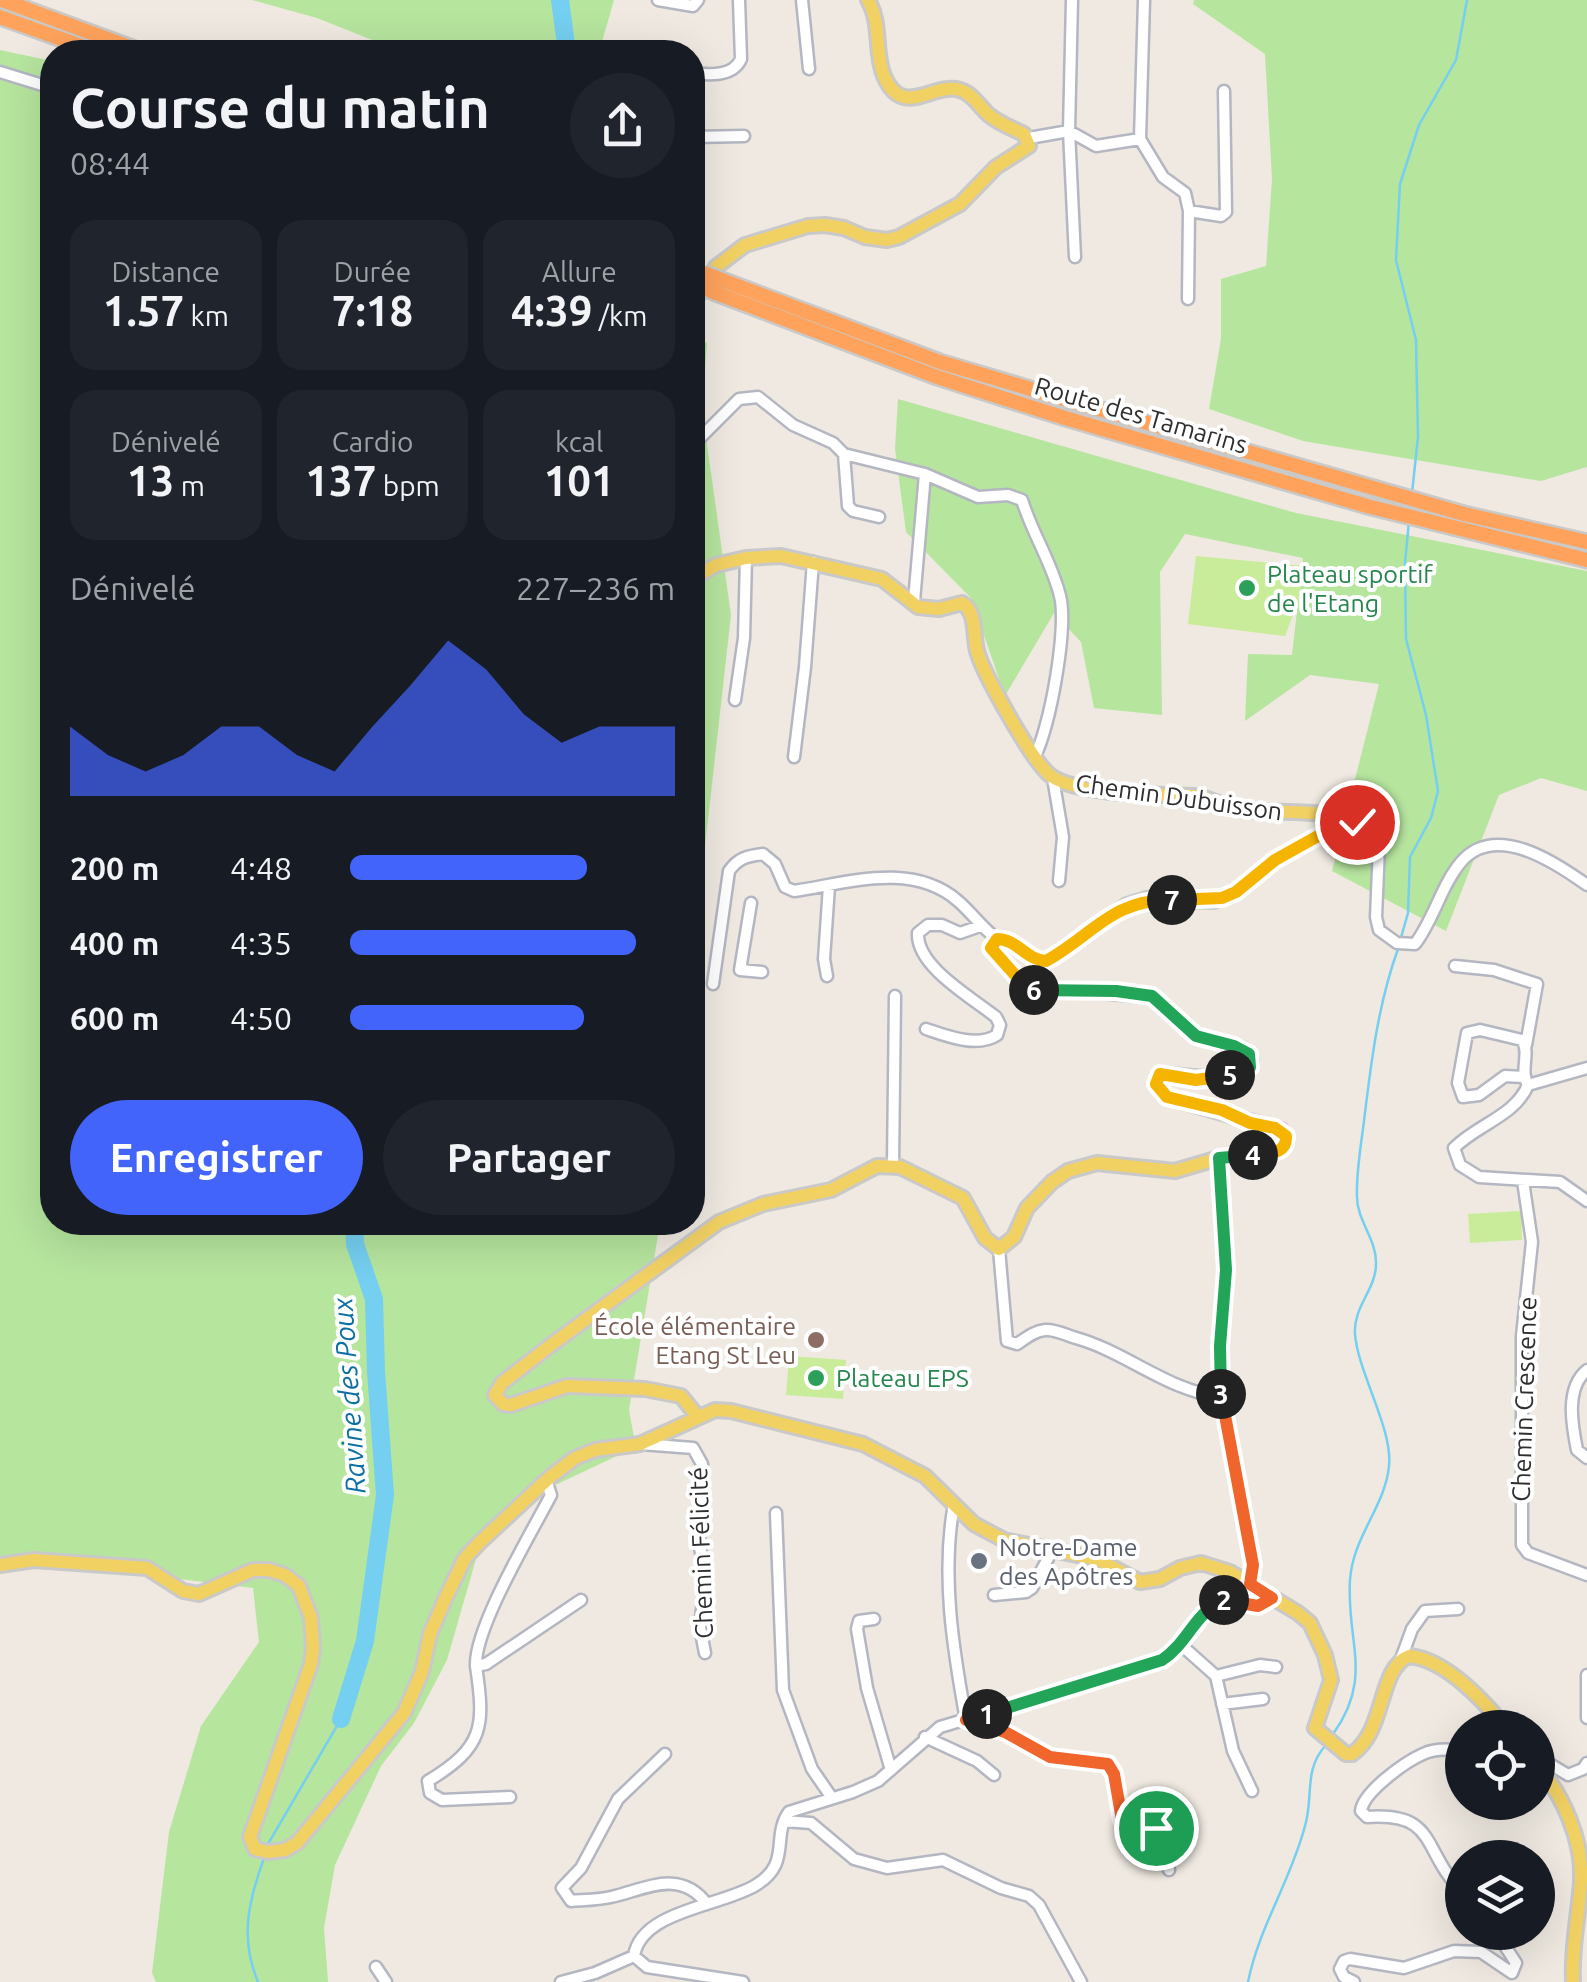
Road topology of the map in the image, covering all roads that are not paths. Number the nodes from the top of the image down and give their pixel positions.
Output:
1 (2, 0) edge
2 (658, 0) edge
3 (698, 0) edge
4 (739, 0) edge
5 (802, 0) edge
6 (868, 0) edge
7 (1072, 0) edge
8 (1144, 0) edge
9 (0, 17) edge
10 (64, 40) edge
11 (110, 40) edge
12 (809, 69) dead end
13 (0, 72) edge
14 (705, 73) edge
15 (40, 84) edge
16 (1224, 91) dead end
17 (1069, 131) junction
18 (744, 136) dead end
19 (705, 137) edge
20 (1029, 138) junction
21 (1140, 139) junction
22 (1189, 211) junction
23 (1075, 257) dead end
24 (705, 283) edge
25 (705, 284) edge
26 (705, 284) edge
27 (1188, 299) dead end
28 (705, 432) edge
29 (844, 454) junction
30 (925, 474) junction
31 (879, 517) dead end
32 (1587, 542) edge
33 (746, 558) junction
34 (1587, 560) edge
35 (813, 562) junction
36 (705, 571) edge
37 (914, 602) junction
38 (735, 700) dead end
39 (794, 757) dead end
40 (1034, 758) junction
41 (1054, 778) junction
42 (1368, 834) junction
43 (1059, 881) dead end
44 (1587, 885) edge
45 (830, 886) junction
46 (750, 904) dead end
47 (722, 920) junction
48 (748, 923) junction
49 (980, 926) junction
50 (997, 939) junction
51 (1455, 966) dead end
52 (762, 972) dead end
53 (827, 976) dead end
54 (713, 984) dead end
55 (895, 996) dead end
56 (926, 1029) dead end
57 (1526, 1045) junction
58 (1587, 1068) edge
59 (1526, 1081) junction
60 (1219, 1158) junction
61 (893, 1164) junction
62 (1523, 1181) junction
63 (1587, 1201) edge
64 (705, 1232) edge
65 (701, 1235) edge
66 (999, 1249) junction
67 (1587, 1370) edge
68 (1222, 1397) junction
69 (698, 1417) junction
70 (640, 1444) junction
71 (1587, 1458) edge
72 (546, 1480) junction
73 (954, 1504) junction
74 (776, 1513) dead end
75 (1053, 1549) junction
76 (0, 1565) edge
77 (1587, 1575) edge
78 (1250, 1584) junction
79 (994, 1595) dead end
80 (1272, 1598) junction
81 (581, 1600) dead end
82 (1458, 1609) dead end
83 (874, 1619) dead end
84 (1180, 1644) junction
85 (706, 1653) dead end
86 (1401, 1659) junction
87 (476, 1666) junction
88 (1276, 1668) dead end
89 (1587, 1675) edge
90 (1216, 1676) junction
91 (1263, 1699) dead end
92 (1222, 1704) junction
93 (1491, 1710) edge
94 (1587, 1718) edge
95 (966, 1720) junction
96 (925, 1738) junction
97 (1445, 1751) edge
98 (665, 1754) dead end
99 (1587, 1763) edge
100 (1555, 1767) edge
101 (891, 1770) junction
102 (994, 1776) dead end
103 (1252, 1791) dead end
104 (1555, 1791) edge
105 (510, 1798) dead end
106 (832, 1798) junction
107 (784, 1820) junction
108 (1445, 1868) edge
109 (1169, 1870) dead end
110 (707, 1904) junction
111 (1508, 1950) edge
112 (634, 1956) junction
113 (376, 1968) dead end
114 (386, 1982) edge
115 (561, 1982) edge
116 (742, 1982) edge
117 (1081, 1982) edge
118 (1354, 1982) edge
119 (1573, 1982) edge

1 - 11 highway
2 - 3 street
4 - 14 street
5 - 12 street
6 - 20 main road
7 - 17 street
8 - 21 street
9 - 10 highway
13 - 15 street
16 - 22 street
17 - 20 street
17 - 21 street
17 - 23 street
18 - 19 street
20 - 24 main road
21 - 22 street
22 - 27 street
25 - 32 highway, Route des Tamarins
26 - 34 highway, Route des Tamarins
28 - 29 street
29 - 30 street
29 - 31 street
30 - 37 street
30 - 40 street
33 - 35 main road, Chemin Dubuisson
33 - 36 main road, Chemin Dubuisson
33 - 38 street
35 - 37 main road, Chemin Dubuisson
35 - 39 street
37 - 40 main road, Chemin Dubuisson
40 - 41 main road, Chemin Dubuisson
41 - 42 main road, Chemin Dubuisson
41 - 43 street
42 - 44 street
42 - 50 main road, Chemin Dubuisson
45 - 47 street
45 - 49 street
45 - 53 street
46 - 48 street
47 - 48 street
47 - 54 street
48 - 52 street
49 - 50 street
49 - 56 street
50 - 60 main road
51 - 57 street
55 - 61 street
57 - 59 street
57 - 59 street
58 - 59 street
59 - 62 street
60 - 66 main road
60 - 68 street
61 - 64 main road
61 - 66 main road
62 - 63 street
62 - 77 street, Chemin Crescence
65 - 69 main road
66 - 68 street
67 - 71 street, Chemin Crescence
68 - 78 street
69 - 70 main road
69 - 73 main road
70 - 72 main road
70 - 85 street, Chemin Félicité
72 - 76 main road
72 - 87 street
73 - 75 main road
73 - 95 street
74 - 106 street
75 - 78 main road
75 - 79 street
78 - 80 main road
80 - 84 street
80 - 86 main road
81 - 87 street
82 - 86 street
83 - 101 street
84 - 90 street
84 - 95 street
86 - 93 main road
87 - 105 street
88 - 90 street
89 - 94 street
90 - 92 street
91 - 92 street
92 - 103 street
95 - 96 street
95 - 109 street
96 - 101 street
96 - 102 street
97 - 108 street
98 - 110 street
99 - 100 street
101 - 106 street
104 - 119 main road
106 - 107 street
107 - 110 street
107 - 117 street
110 - 112 street
111 - 118 street
112 - 115 street
112 - 116 street
113 - 114 street

